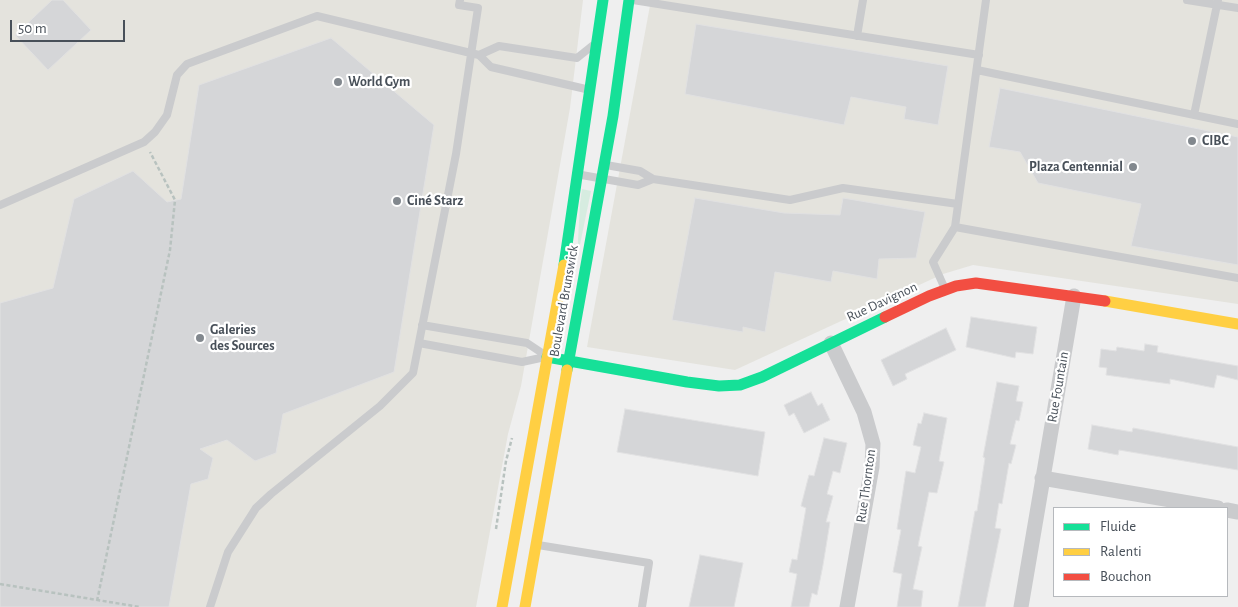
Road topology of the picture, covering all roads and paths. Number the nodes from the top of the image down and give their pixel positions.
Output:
1 (460, 0) edge
2 (604, 0) edge
3 (631, 0) edge
4 (863, 0) edge
5 (986, 0) edge
6 (1187, 0) edge
7 (1217, 2) edge
8 (1238, 8) edge
9 (857, 36) junction
10 (596, 39) junction
11 (470, 53) junction
12 (479, 55) junction
13 (979, 55) junction
14 (977, 70) junction
15 (591, 90) junction
16 (1194, 115) junction
17 (1238, 124) edge
18 (144, 142) junction
19 (604, 165) junction
20 (576, 174) junction
21 (601, 178) junction
22 (653, 179) junction
23 (958, 204) junction
24 (0, 205) edge
25 (955, 227) junction
26 (1238, 278) edge
27 (946, 290) junction
28 (1074, 296) junction
29 (1238, 324) edge
30 (422, 325) junction
31 (419, 343) junction
32 (831, 344) junction
33 (547, 357) junction
34 (570, 361) junction
35 (1042, 478) junction
36 (1212, 507) edge
37 (536, 545) junction
38 (0, 584) edge
39 (97, 601) junction
40 (140, 607) edge
41 (210, 607) edge
42 (502, 607) edge
43 (525, 607) edge
44 (642, 607) edge
45 (847, 607) edge
46 (1021, 607) edge

1 - 11 lane
2 - 10 street, Boulevard Brunswick
3 - 9 lane
3 - 19 street, Boulevard Brunswick
4 - 9 lane
5 - 13 lane
6 - 7 lane
7 - 8 lane
7 - 16 lane
9 - 13 lane
10 - 12 lane
10 - 15 street, Boulevard Brunswick
11 - 12 lane
11 - 18 lane
11 - 30 lane
12 - 15 lane
13 - 14 lane
14 - 16 lane
14 - 23 lane
15 - 20 street, Boulevard Brunswick
16 - 17 lane
18 - 24 lane
18 - 39 path
19 - 21 street, Boulevard Brunswick
19 - 22 lane
20 - 21 lane
20 - 33 street, Boulevard Brunswick
21 - 22 lane
21 - 34 street, Boulevard Brunswick
22 - 23 lane
23 - 25 lane
25 - 26 lane
25 - 27 lane
27 - 28 street, Rue Davignon
27 - 32 street, Rue Davignon
28 - 29 street, Rue Davignon
28 - 35 street, Rue Fountain
30 - 31 lane
30 - 33 lane
31 - 33 lane
31 - 41 lane
32 - 34 street, Rue Davignon
32 - 45 street, Rue Thornton
33 - 34 street, Rue Davignon
33 - 42 street, Boulevard Brunswick
34 - 37 street, Boulevard Brunswick
35 - 36 street
35 - 46 street, Rue Fountain
37 - 43 street, Boulevard Brunswick
37 - 44 lane
38 - 39 path
39 - 40 path

